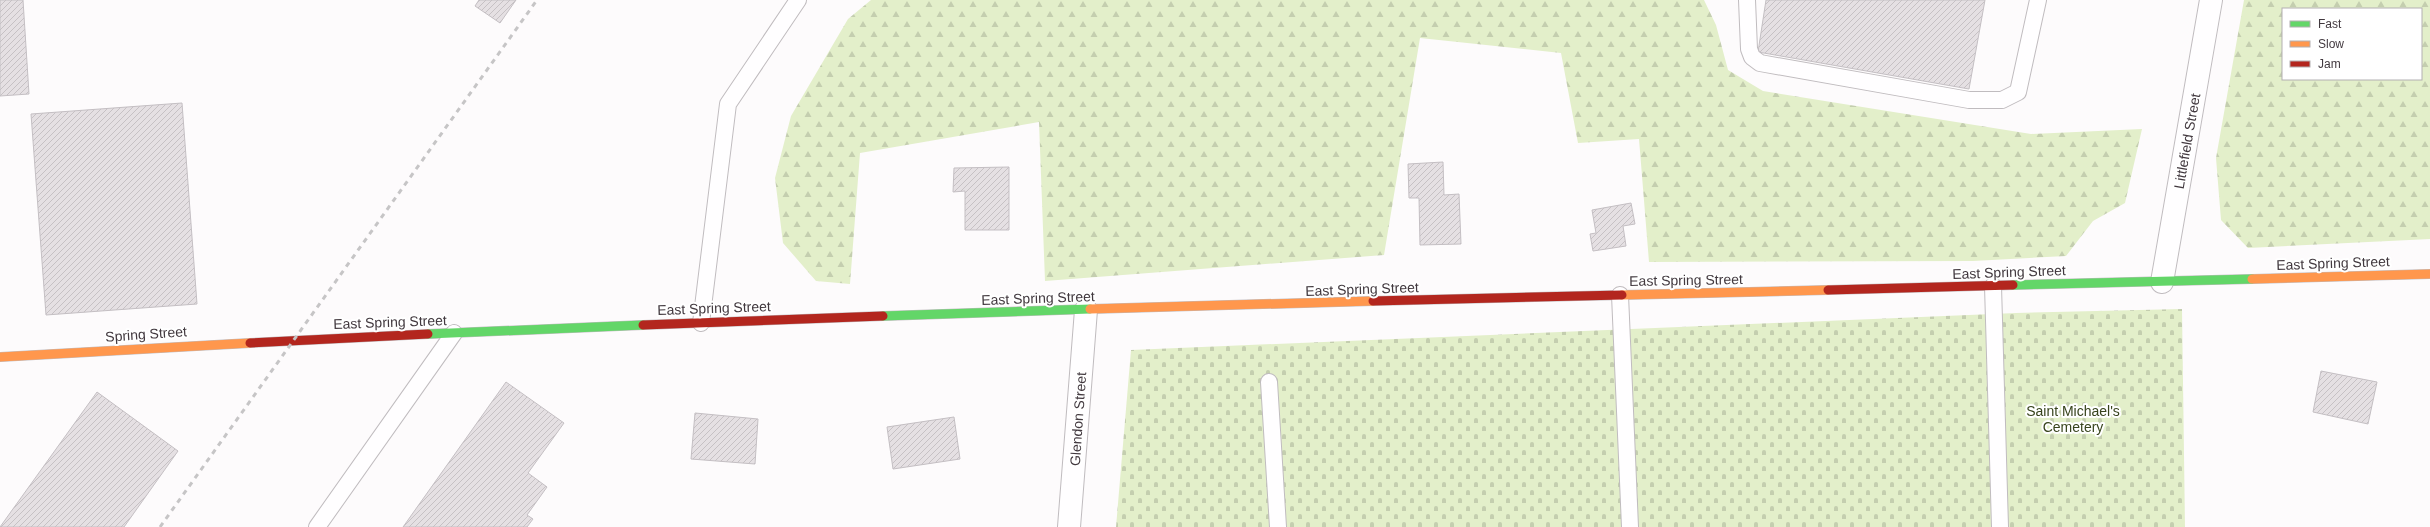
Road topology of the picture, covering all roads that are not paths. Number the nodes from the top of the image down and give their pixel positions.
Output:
1 (798, 0) edge
2 (1746, 0) edge
3 (2038, 0) edge
4 (2211, 0) edge
5 (2430, 274) edge
6 (2162, 282) junction
7 (1994, 286) junction
8 (1620, 295) junction
9 (1086, 310) junction
10 (701, 323) junction
11 (454, 333) junction
12 (294, 340) joint
13 (0, 357) edge
14 (1270, 382) dead end
15 (317, 527) edge
16 (1069, 527) edge
17 (1278, 527) edge
18 (1630, 527) edge
19 (2000, 527) edge

1 - 10 lane
2 - 3 lane
4 - 6 street, Littlefield Street
5 - 6 main road, East Spring Street
6 - 7 main road, East Spring Street
7 - 8 main road, East Spring Street
7 - 19 lane
8 - 9 main road, East Spring Street
8 - 18 lane
9 - 10 main road, East Spring Street
9 - 16 street, Glendon Street
10 - 11 main road, East Spring Street
11 - 12 main road, East Spring Street
11 - 15 lane
12 - 13 main road, Spring Street
14 - 17 lane

